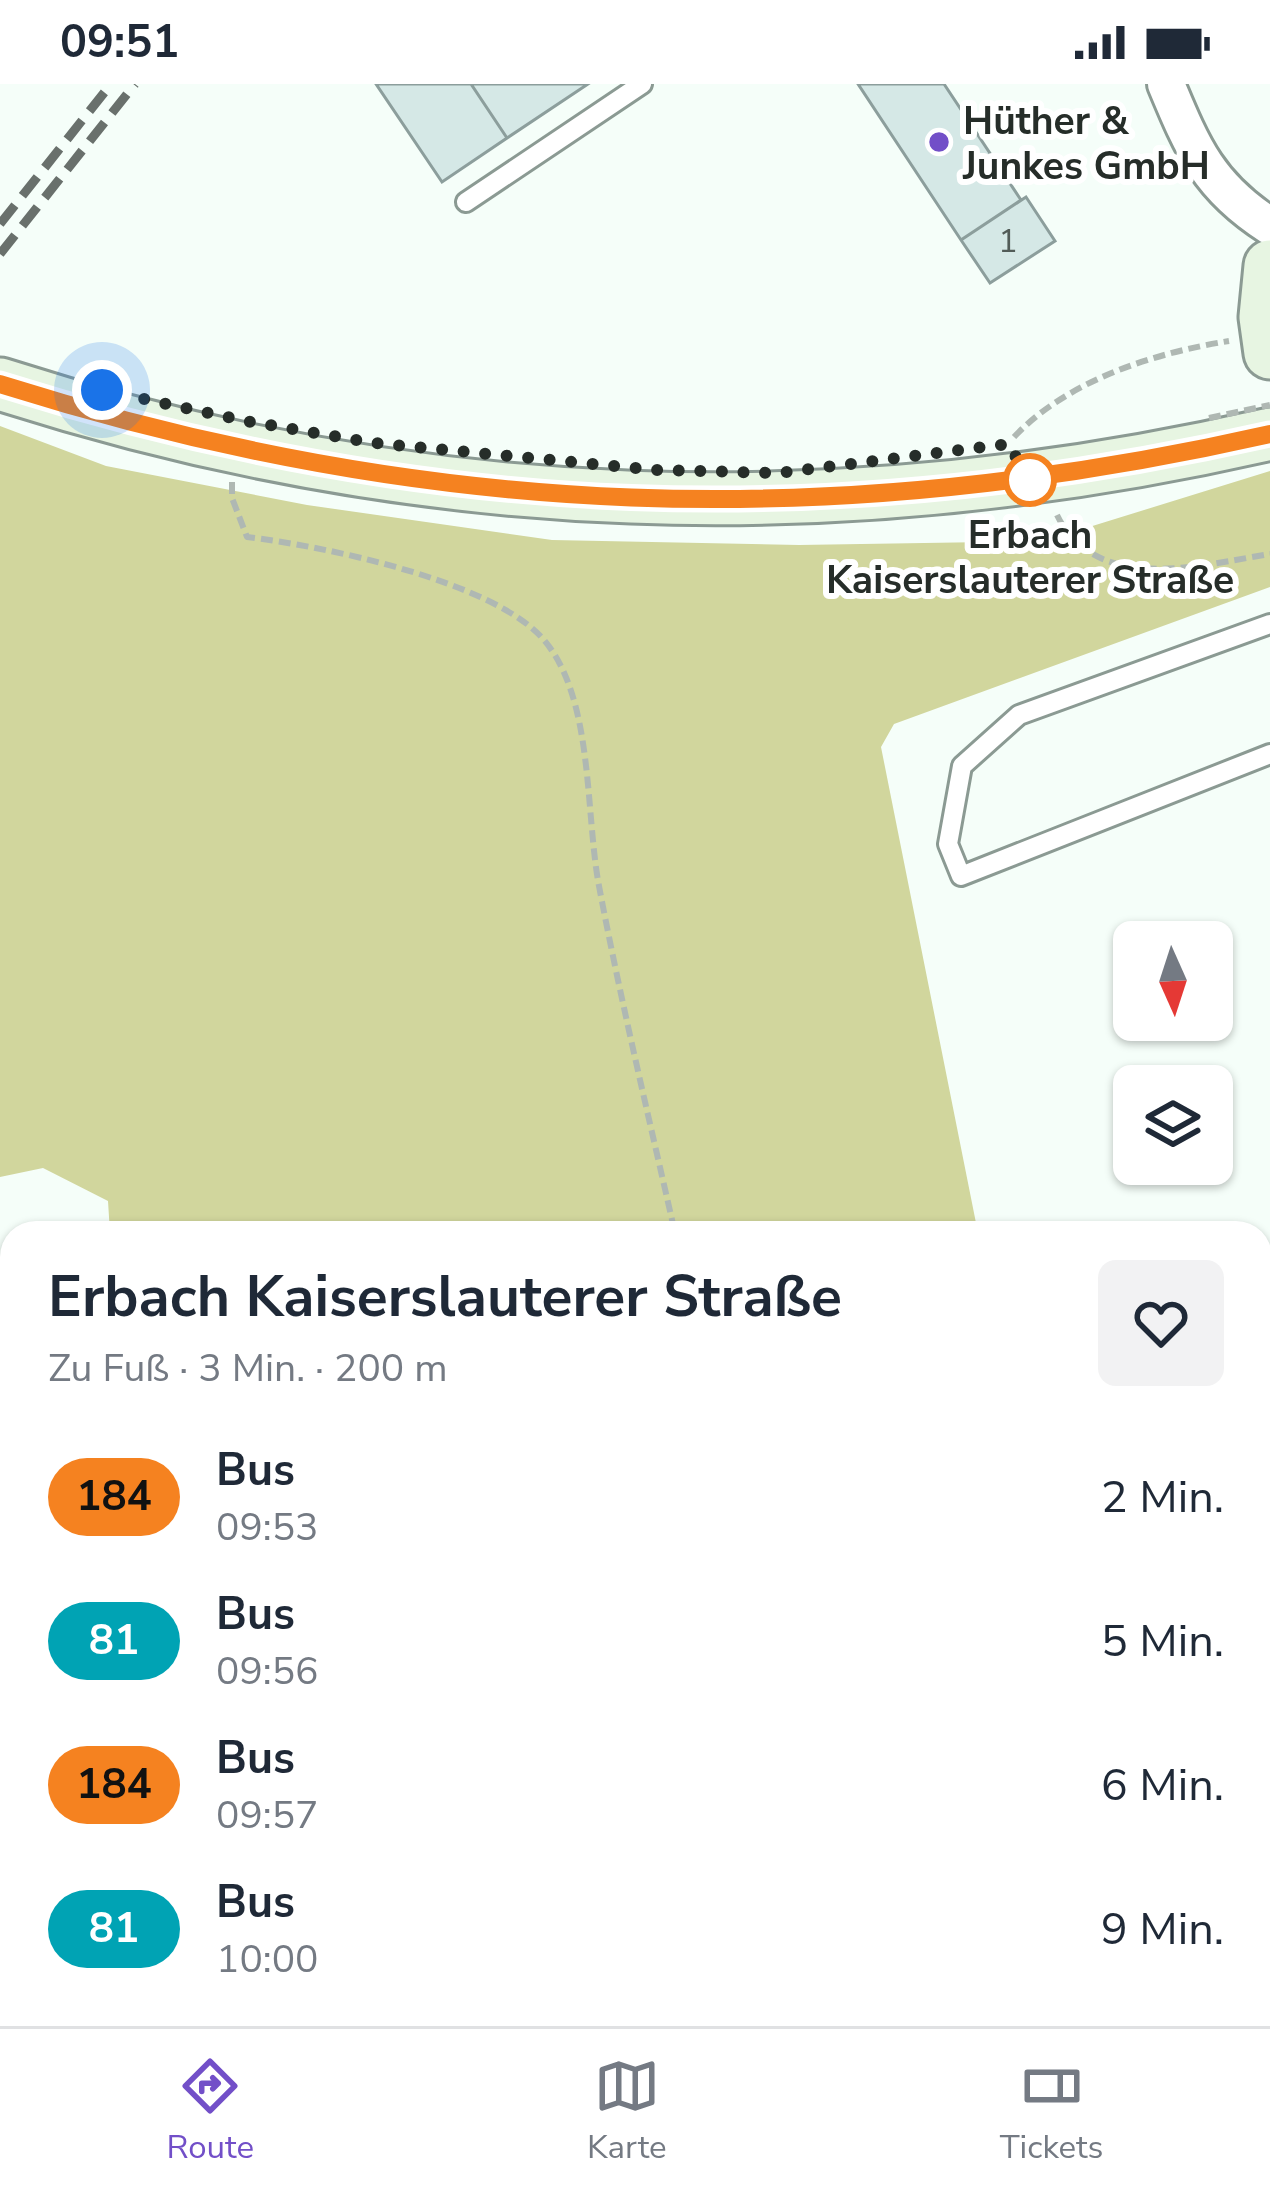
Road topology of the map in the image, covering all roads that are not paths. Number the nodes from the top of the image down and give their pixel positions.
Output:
1 (642, 84) edge
2 (1166, 84) edge
3 (466, 202) dead end
4 (1270, 226) edge
5 (1270, 266) edge
6 (1254, 346) edge
7 (0, 384) edge
8 (1270, 434) edge
9 (1270, 624) edge
10 (1270, 754) edge

1 - 3 lane
2 - 4 street
5 - 6 street
7 - 8 street
9 - 10 lane

